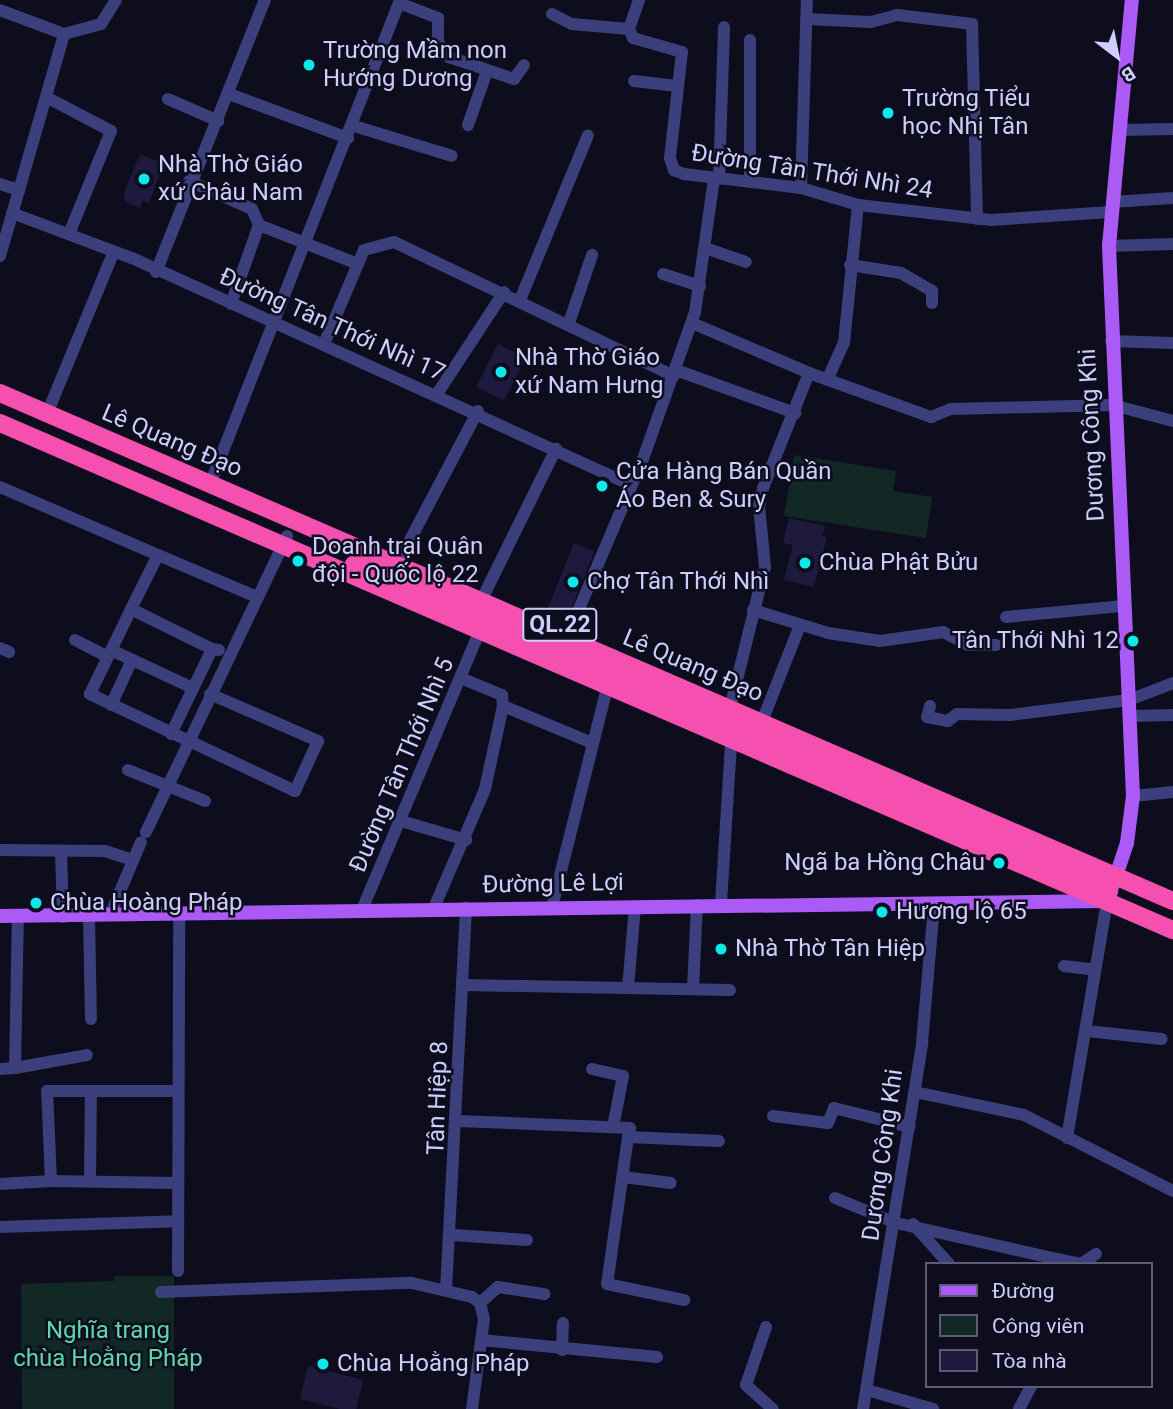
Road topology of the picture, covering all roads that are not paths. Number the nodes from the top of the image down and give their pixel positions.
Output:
1 (116, 0) edge
2 (264, 0) edge
3 (639, 0) edge
4 (807, 0) edge
5 (1132, 0) edge
6 (400, 1) edge
7 (0, 10) edge
8 (552, 14) dead end
9 (806, 19) junction
10 (724, 27) dead end
11 (629, 29) junction
12 (64, 34) junction
13 (750, 40) dead end
14 (524, 65) dead end
15 (487, 71) junction
16 (634, 81) dead end
17 (677, 86) junction
18 (229, 94) junction
19 (46, 97) junction
20 (168, 99) dead end
21 (218, 121) junction
22 (468, 125) dead end
23 (1173, 129) edge
24 (1120, 130) junction
25 (351, 132) junction
26 (588, 135) dead end
27 (452, 156) dead end
28 (717, 179) junction
29 (189, 181) junction
30 (750, 182) junction
31 (0, 184) edge
32 (801, 188) junction
33 (19, 190) junction
34 (1173, 198) edge
35 (858, 205) junction
36 (1111, 207) junction
37 (7, 217) edge
38 (977, 219) junction
39 (260, 225) junction
40 (69, 234) junction
41 (309, 242) junction
42 (1173, 244) edge
43 (1109, 246) junction
44 (705, 248) junction
45 (114, 251) junction
46 (592, 255) dead end
47 (0, 256) edge
48 (746, 262) dead end
49 (358, 264) junction
50 (850, 265) junction
51 (156, 272) junction
52 (663, 274) dead end
53 (700, 286) junction
54 (504, 292) junction
55 (520, 300) junction
56 (932, 303) dead end
57 (231, 304) junction
58 (275, 323) junction
59 (569, 323) junction
60 (692, 323) junction
61 (1111, 341) junction
62 (1173, 343) edge
63 (324, 344) junction
64 (675, 373) junction
65 (809, 373) junction
66 (829, 376) junction
67 (0, 382) edge
68 (0, 393) edge
69 (437, 394) junction
70 (51, 404) junction
71 (1113, 405) junction
72 (478, 411) junction
73 (0, 412) edge
74 (795, 413) junction
75 (1173, 421) edge
76 (0, 423) edge
77 (556, 449) junction
78 (214, 474) junction
79 (631, 485) junction
80 (0, 487) edge
81 (285, 541) junction
82 (158, 555) junction
83 (401, 557) junction
84 (485, 593) junction
85 (257, 597) junction
86 (1124, 606) junction
87 (131, 609) junction
88 (753, 610) junction
89 (1006, 618) dead end
90 (800, 625) junction
91 (570, 630) junction
92 (479, 633) junction
93 (75, 640) dead end
94 (996, 645) dead end
95 (212, 649) junction
96 (110, 653) junction
97 (230, 653) junction
98 (132, 660) junction
99 (463, 679) junction
100 (1173, 683) edge
101 (193, 688) junction
102 (607, 688) junction
103 (211, 694) junction
104 (732, 700) junction
105 (1129, 700) junction
106 (111, 705) junction
107 (503, 706) junction
108 (930, 706) dead end
109 (765, 714) junction
110 (1173, 715) edge
111 (1129, 716) junction
112 (171, 734) junction
113 (187, 742) junction
114 (590, 742) junction
115 (732, 743) junction
116 (128, 770) dead end
117 (167, 786) junction
118 (1173, 792) edge
119 (1133, 796) junction
120 (205, 801) dead end
121 (401, 821) junction
122 (466, 840) junction
123 (0, 850) edge
124 (61, 851) junction
125 (133, 860) junction
126 (1113, 884) junction
127 (1173, 891) edge
128 (1173, 901) edge
129 (721, 902) junction
130 (696, 905) junction
131 (635, 906) junction
132 (934, 906) junction
133 (552, 907) junction
134 (466, 908) junction
135 (433, 910) junction
136 (361, 912) junction
137 (178, 914) junction
138 (110, 915) junction
139 (0, 916) edge
140 (19, 917) junction
141 (63, 917) junction
142 (89, 917) junction
143 (1173, 918) edge
144 (1173, 930) edge
145 (1064, 967) dead end
146 (1095, 970) junction
147 (464, 985) junction
148 (628, 988) junction
149 (693, 989) junction
150 (730, 990) dead end
151 (91, 1019) dead end
152 (1087, 1031) junction
153 (1162, 1039) dead end
154 (87, 1055) dead end
155 (15, 1068) junction
156 (0, 1069) edge
157 (592, 1069) dead end
158 (91, 1091) junction
159 (177, 1091) junction
160 (915, 1092) junction
161 (773, 1116) dead end
162 (458, 1121) junction
163 (613, 1127) junction
164 (910, 1127) junction
165 (628, 1137) junction
166 (1067, 1138) junction
167 (719, 1141) dead end
168 (623, 1177) junction
169 (51, 1181) junction
170 (90, 1181) junction
171 (177, 1182) junction
172 (671, 1183) dead end
173 (0, 1184) edge
174 (1173, 1191) edge
175 (835, 1198) dead end
176 (177, 1220) junction
177 (896, 1223) junction
178 (913, 1224) junction
179 (0, 1227) edge
180 (453, 1235) junction
181 (527, 1240) dead end
182 (1096, 1254) dead end
183 (947, 1262) edge
184 (178, 1271) dead end
185 (446, 1290) junction
186 (161, 1292) dead end
187 (544, 1294) dead end
188 (684, 1300) dead end
189 (480, 1303) junction
190 (564, 1323) dead end
191 (766, 1327) dead end
192 (481, 1340) junction
193 (562, 1350) junction
194 (657, 1357) dead end
195 (1030, 1388) edge
196 (867, 1390) junction
197 (472, 1409) edge
198 (773, 1409) edge
199 (863, 1409) edge
200 (933, 1409) edge
201 (1019, 1409) edge

1 - 12 street
2 - 18 street
3 - 11 street
4 - 9 street
5 - 24 main road, Dương Công Khi
6 - 15 street
6 - 25 street
7 - 12 street
8 - 11 street
9 - 32 street
9 - 38 street
10 - 28 street
11 - 17 street, Đường Tân Thới Nhì 24
12 - 19 street
13 - 30 street
14 - 15 street
15 - 22 street
16 - 17 street
17 - 28 street, Đường Tân Thới Nhì 24
18 - 21 street
18 - 25 street
19 - 33 street
19 - 40 street
20 - 21 street
21 - 29 street
23 - 24 street
24 - 36 main road, Dương Công Khi
25 - 27 street
25 - 41 street
26 - 55 street
28 - 30 street, Đường Tân Thới Nhì 24
28 - 44 street
29 - 39 street
29 - 51 street
30 - 32 street, Đường Tân Thới Nhì 24
31 - 33 street
32 - 35 street, Đường Tân Thới Nhì 24
33 - 37 street
34 - 36 street, Đường Tân Thới Nhì 24
35 - 38 street, Đường Tân Thới Nhì 24
35 - 50 street
36 - 38 street, Đường Tân Thới Nhì 24
36 - 43 main road, Dương Công Khi
37 - 40 street, Đường Tân Thới Nhì 17
37 - 47 street
39 - 41 street
39 - 57 street
40 - 45 street, Đường Tân Thới Nhì 17
41 - 49 street
41 - 58 street
42 - 43 street
43 - 61 main road, Dương Công Khi
44 - 48 street
44 - 53 street
45 - 51 street, Đường Tân Thới Nhì 17
45 - 70 street
46 - 59 street
49 - 54 street
49 - 63 street
50 - 56 street
50 - 66 street
51 - 57 street, Đường Tân Thới Nhì 17
52 - 53 street
53 - 60 street
54 - 55 street
54 - 69 street
55 - 59 street
57 - 58 street, Đường Tân Thới Nhì 17
58 - 63 street, Đường Tân Thới Nhì 17
58 - 78 street
59 - 64 street
60 - 64 street
60 - 65 street
61 - 62 street
61 - 71 main road, Dương Công Khi
63 - 69 street, Đường Tân Thới Nhì 17
64 - 74 street
64 - 79 street
65 - 66 street
65 - 74 street
66 - 71 street
67 - 70 highway, Lê Quang Đạo / QL.22
68 - 126 highway, Lê Quang Đạo / QL.22
69 - 72 street, Đường Tân Thới Nhì 17
70 - 78 highway, Lê Quang Đạo / QL.22
71 - 75 street
71 - 86 main road, Dương Công Khi
72 - 77 street, Đường Tân Thới Nhì 17
72 - 83 street
73 - 81 highway, Lê Quang Đạo / QL.22
74 - 88 street
76 - 81 highway, Lê Quang Đạo / QL.22
77 - 79 street, Đường Tân Thới Nhì 17
77 - 84 street
78 - 83 highway, Lê Quang Đạo / QL.22
79 - 91 street
80 - 82 street
81 - 85 street
81 - 92 highway, Lê Quang Đạo / QL.22
81 - 126 highway, Lê Quang Đạo / QL.22
82 - 85 street
82 - 87 street
83 - 84 highway, Lê Quang Đạo / QL.22
84 - 91 highway, Lê Quang Đạo / QL.22
85 - 97 street
86 - 89 street
86 - 105 main road, Dương Công Khi
87 - 95 street
87 - 96 street
88 - 90 street
88 - 104 street
90 - 94 street
90 - 109 street
91 - 104 highway, Lê Quang Đạo / QL.22
92 - 99 street, Đường Tân Thới Nhì 5
92 - 102 highway, Lê Quang Đạo / QL.22
93 - 96 street
95 - 97 street
95 - 101 street
96 - 98 street
96 - 106 street
97 - 103 street
98 - 101 street
98 - 106 street
99 - 107 street
99 - 121 street, Đường Tân Thới Nhì 5
100 - 105 street
101 - 112 street
102 - 114 street
102 - 115 highway, Lê Quang Đạo / QL.22
103 - 113 street
103 - 113 street
104 - 109 highway, Lê Quang Đạo / QL.22
105 - 108 street
105 - 111 main road, Dương Công Khi
106 - 112 street
107 - 114 street
107 - 122 street
109 - 126 highway, Lê Quang Đạo / QL.22
110 - 111 street
111 - 119 main road, Dương Công Khi
112 - 113 street
113 - 117 street
114 - 133 street
115 - 126 highway, Lê Quang Đạo / QL.22
115 - 129 street
116 - 117 street
117 - 120 street
117 - 125 street
118 - 119 street
119 - 126 main road, Dương Công Khi
121 - 122 street
121 - 136 street, Đường Tân Thới Nhì 5
122 - 135 street
123 - 124 street
124 - 125 street
124 - 141 street
125 - 138 street
126 - 127 highway, Lê Quang Đạo / QL.22
126 - 128 highway, Lê Quang Đạo / QL.22
126 - 132 main road, Đường Lê Lợi
126 - 143 highway, Lê Quang Đạo / QL.22
126 - 144 highway, Lê Quang Đạo / QL.22
126 - 146 street
129 - 130 main road, Đường Lê Lợi
129 - 132 main road, Đường Lê Lợi
130 - 131 main road, Đường Lê Lợi
130 - 149 street
131 - 133 main road, Đường Lê Lợi
131 - 148 street
132 - 160 street, Dương Công Khi
133 - 134 main road, Đường Lê Lợi
134 - 135 main road, Đường Lê Lợi
134 - 147 street, Tân Hiệp 8
135 - 136 main road, Đường Lê Lợi
136 - 137 main road, Đường Lê Lợi
137 - 138 main road, Đường Lê Lợi
137 - 159 street
138 - 142 main road, Đường Lê Lợi
139 - 140 main road, Đường Lê Lợi
140 - 141 main road, Đường Lê Lợi
140 - 155 street
141 - 142 main road, Đường Lê Lợi
142 - 151 street
145 - 146 street
146 - 152 street
147 - 148 street
147 - 162 street, Tân Hiệp 8
148 - 149 street
149 - 150 street
152 - 153 street
152 - 166 street
154 - 155 street
155 - 156 street
157 - 163 street
158 - 159 street
158 - 169 street
158 - 170 street
159 - 171 street
160 - 164 street, Dương Công Khi
160 - 166 street
161 - 164 street
162 - 163 street
162 - 180 street, Tân Hiệp 8
163 - 165 street
164 - 177 street, Dương Công Khi
165 - 167 street
165 - 168 street
166 - 174 street
168 - 172 street
168 - 188 street
169 - 170 street
169 - 173 street
170 - 171 street
171 - 176 street
175 - 177 street
176 - 179 street
176 - 184 street
177 - 178 street
177 - 196 street, Dương Công Khi
178 - 182 street
178 - 183 street
180 - 181 street
180 - 185 street, Tân Hiệp 8
185 - 186 street
185 - 189 street
187 - 189 street
189 - 192 street
190 - 193 street
191 - 198 street
192 - 193 street
192 - 197 street
193 - 194 street
195 - 201 street
196 - 199 street, Dương Công Khi
196 - 200 street

